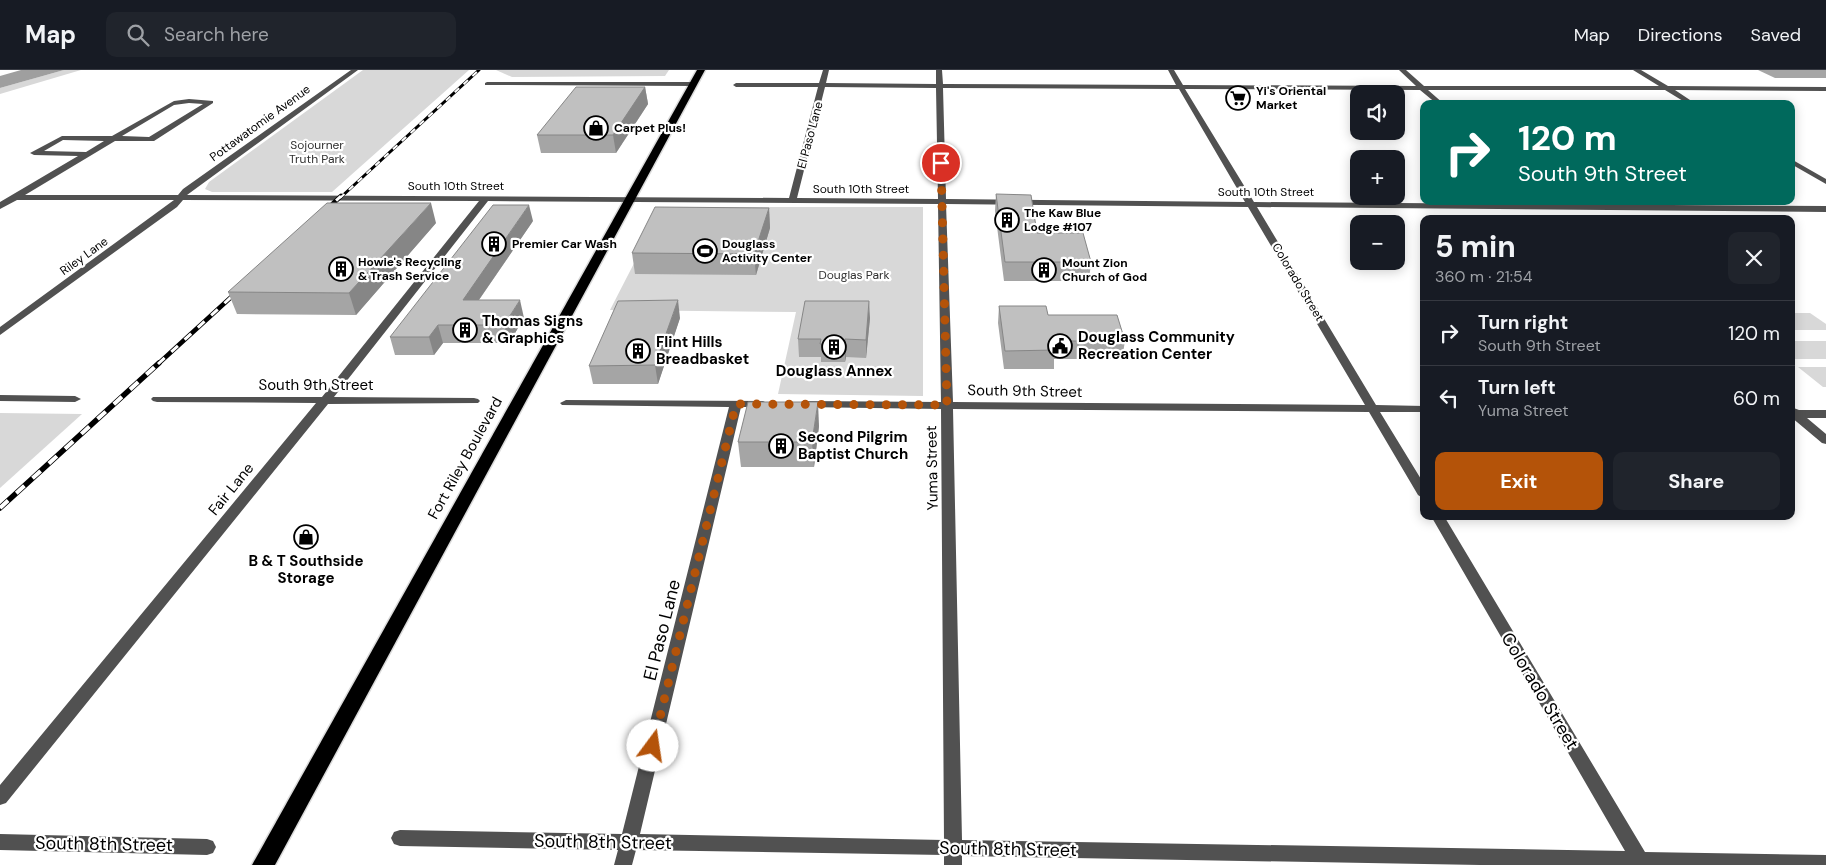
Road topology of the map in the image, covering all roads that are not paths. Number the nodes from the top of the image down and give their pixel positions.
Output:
1 (355, 70) edge
2 (701, 70) edge
3 (826, 70) edge
4 (939, 70) edge
5 (1171, 70) edge
6 (1402, 70) edge
7 (1636, 70) edge
8 (488, 84) dead end
9 (693, 84) junction
10 (736, 85) dead end
11 (823, 85) junction
12 (938, 86) junction
13 (1181, 87) junction
14 (1423, 88) junction
15 (1668, 89) junction
16 (1826, 90) edge
17 (1436, 100) edge
18 (1686, 100) edge
19 (114, 138) junction
20 (89, 154) junction
21 (1795, 163) edge
22 (1826, 182) edge
23 (15, 197) junction
24 (181, 198) junction
25 (486, 198) junction
26 (630, 199) junction
27 (792, 201) junction
28 (942, 202) junction
29 (1252, 204) junction
30 (1420, 204) edge
31 (1556, 205) edge
32 (1609, 205) edge
33 (0, 206) edge
34 (1826, 209) edge
35 (1567, 215) edge
36 (0, 332) edge
37 (0, 398) edge
38 (75, 398) dead end
39 (157, 399) dead end
40 (325, 400) junction
41 (474, 401) dead end
42 (566, 403) dead end
43 (736, 404) junction
44 (775, 404) edge
45 (795, 404) edge
46 (947, 405) junction
47 (1372, 408) junction
48 (1420, 409) edge
49 (1795, 412) edge
50 (1795, 414) edge
51 (1826, 414) edge
52 (1826, 440) edge
53 (1420, 488) edge
54 (1439, 520) edge
55 (0, 798) edge
56 (400, 838) dead end
57 (0, 842) edge
58 (630, 842) junction
59 (207, 847) dead end
60 (952, 856) edge
61 (1642, 862) edge
62 (1826, 863) edge
63 (263, 865) edge
64 (623, 865) edge

1 - 24 street, Pottawatomie Avenue
2 - 9 highway, Fort Riley Boulevard
3 - 11 street, El Paso Lane
4 - 12 street, Yuma Street
5 - 13 street, Colorado Street
6 - 14 street
7 - 15 street
8 - 9 street
9 - 26 highway, Fort Riley Boulevard
10 - 11 street
11 - 12 street
11 - 27 street, El Paso Lane
12 - 13 street
12 - 28 street, Yuma Street
13 - 14 street
13 - 29 street, Colorado Street
14 - 15 street
14 - 17 street
15 - 16 street
15 - 18 street
19 - 19 street
19 - 20 street
19 - 20 street
20 - 23 street
21 - 22 street
23 - 24 street, South 10th Street
23 - 33 street
24 - 25 street, South 10th Street
24 - 36 street, Riley Lane
25 - 26 street, South 10th Street
25 - 40 street, Fair Lane
26 - 27 street, South 10th Street
26 - 63 highway, Fort Riley Boulevard
27 - 28 street, South 10th Street
28 - 29 street, South 10th Street
28 - 46 street, Yuma Street
29 - 30 street, South 10th Street
29 - 47 street, Colorado Street
31 - 35 street
32 - 34 street, South 10th Street
37 - 38 street
39 - 40 street, South 9th Street
40 - 41 street, South 9th Street
40 - 55 street, Fair Lane
42 - 43 street
43 - 44 street
43 - 58 street, El Paso Lane
45 - 46 street, South 9th Street
46 - 47 street, South 9th Street
46 - 60 street, Yuma Street
47 - 48 street, South 9th Street
47 - 53 street, Colorado Street
49 - 51 street
50 - 52 street
54 - 61 street, Colorado Street
56 - 58 street, South 8th Street
57 - 59 street, South 8th Street
58 - 60 street, South 8th Street
58 - 64 street, El Paso Lane
60 - 61 street, South 8th Street
61 - 62 street, South 8th Street

